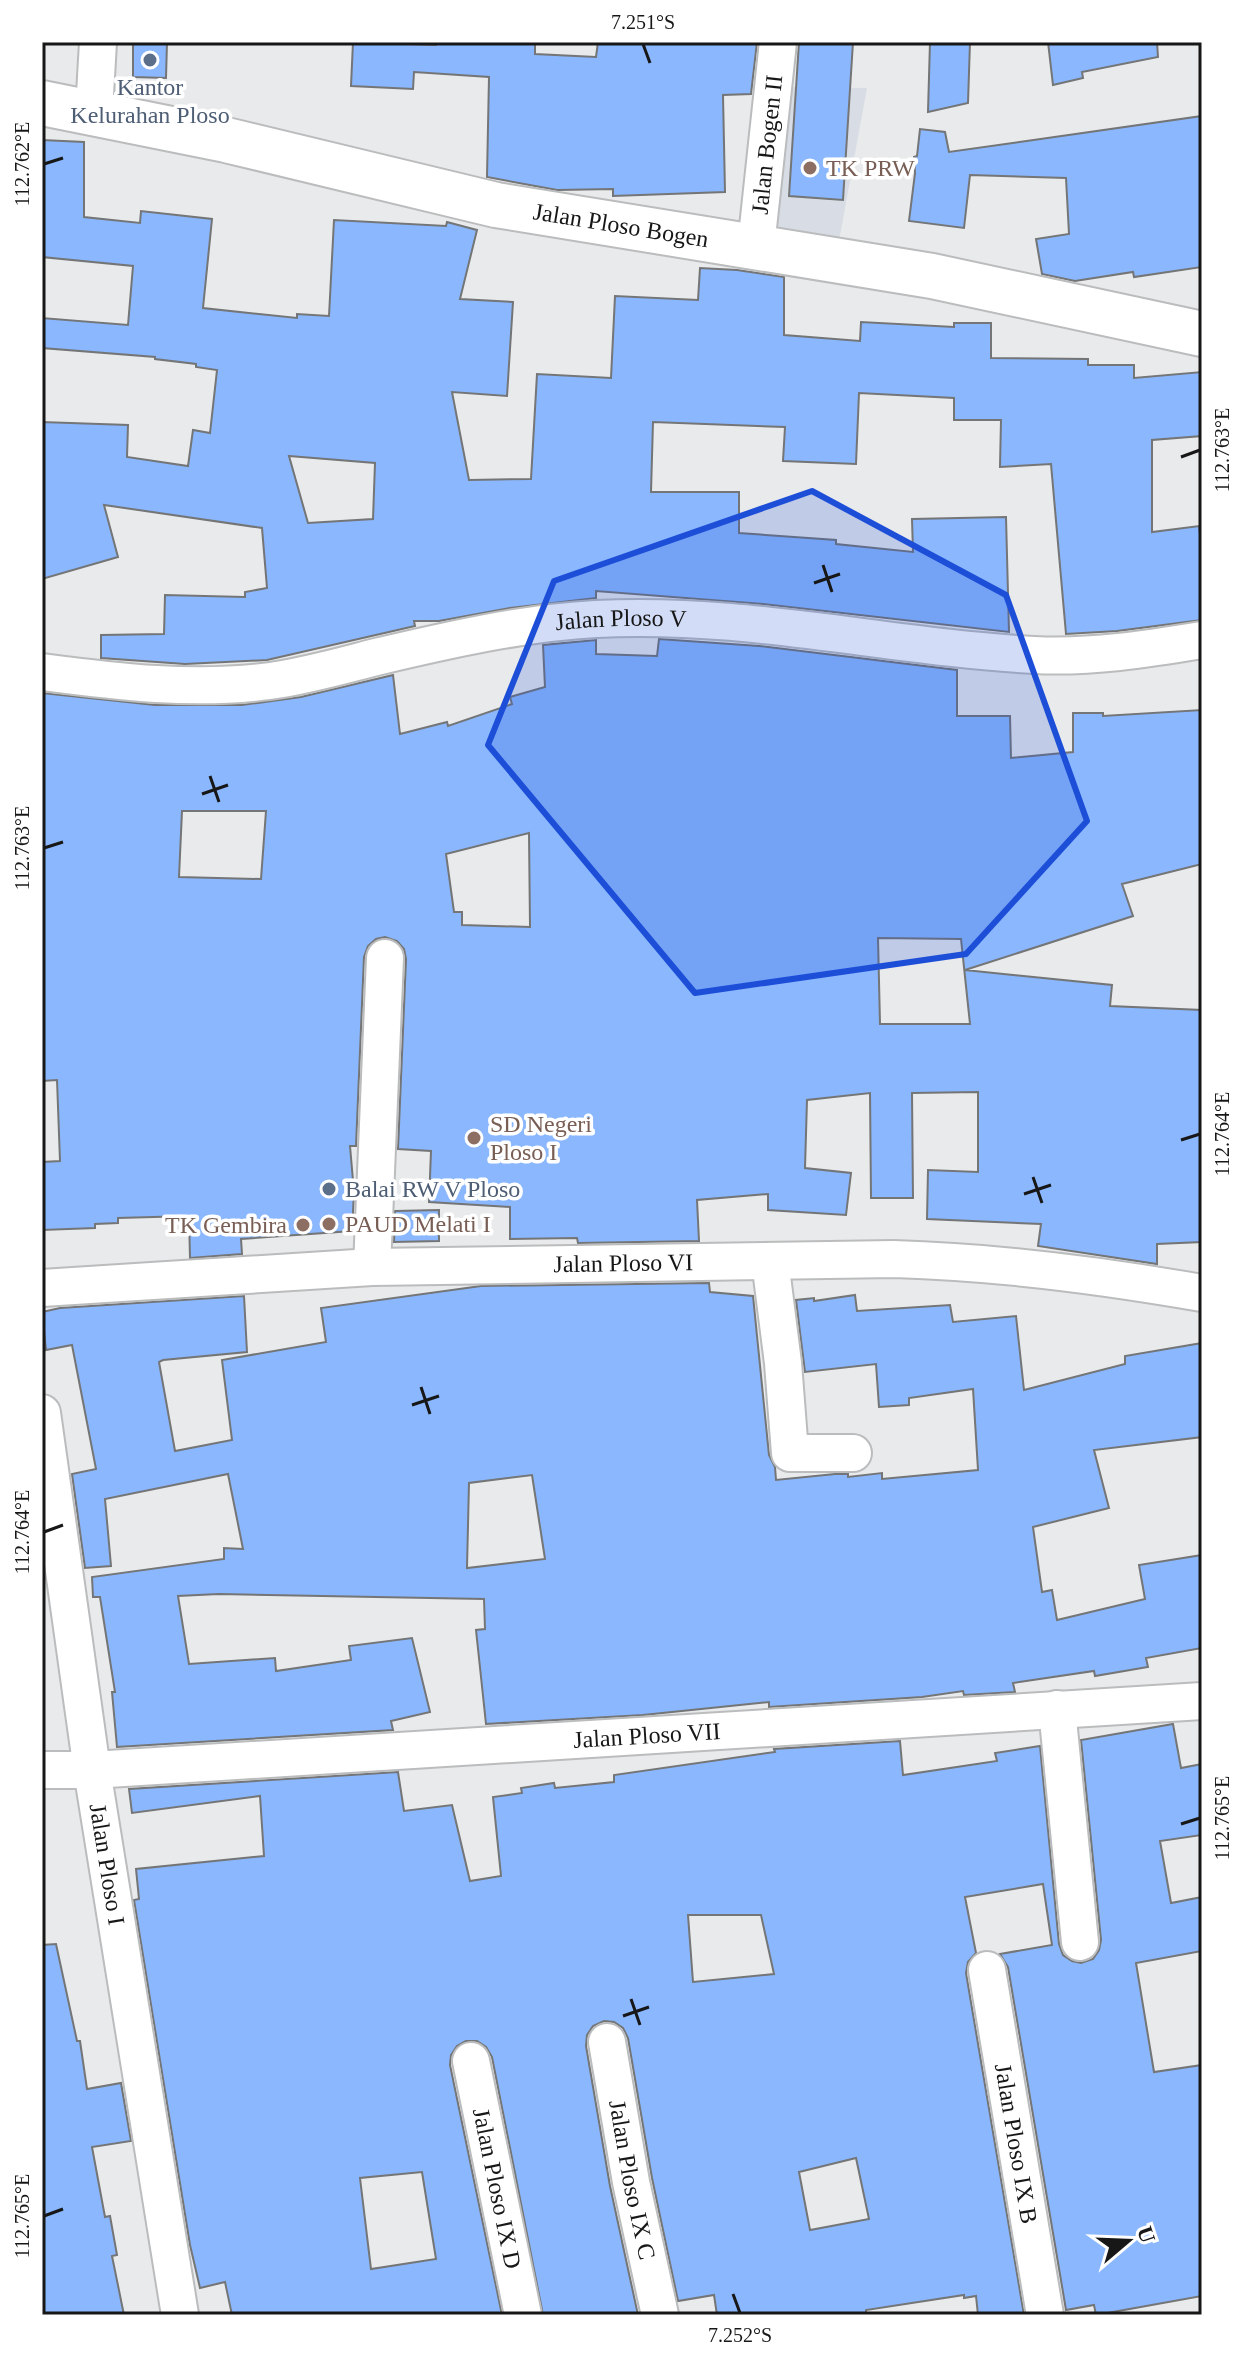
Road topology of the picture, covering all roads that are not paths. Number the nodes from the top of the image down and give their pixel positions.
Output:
1 (98, 42) edge
2 (778, 42) edge
3 (42, 103) edge
4 (94, 112) junction
5 (756, 246) junction
6 (1202, 334) edge
7 (1202, 640) edge
8 (42, 672) edge
9 (385, 958) dead end
10 (770, 1261) junction
11 (372, 1267) junction
12 (42, 1288) edge
13 (1202, 1293) edge
14 (42, 1413) edge
15 (853, 1453) dead end
16 (1202, 1701) edge
17 (1057, 1709) junction
18 (42, 1770) edge
19 (92, 1770) junction
20 (1080, 1942) dead end
21 (987, 1970) dead end
22 (607, 2042) dead end
23 (471, 2061) dead end
24 (180, 2315) edge
25 (523, 2315) edge
26 (660, 2315) edge
27 (1045, 2315) edge

1 - 4 street
2 - 5 street, Jalan Bogen II
3 - 4 street, Jalan Ploso Bogen
4 - 5 street, Jalan Ploso Bogen
5 - 6 street, Jalan Ploso Bogen
7 - 8 street, Jalan Ploso V
9 - 11 street
10 - 11 street, Jalan Ploso VI
10 - 13 street, Jalan Ploso VI
10 - 15 street
11 - 12 street, Jalan Ploso VI
14 - 19 street, Jalan Ploso I
16 - 17 street, Jalan Ploso VII
17 - 19 street, Jalan Ploso VII
17 - 20 street
18 - 19 street, Jalan Ploso VII
19 - 24 street, Jalan Ploso I
21 - 27 street, Jalan Ploso IX B
22 - 26 street, Jalan Ploso IX C
23 - 25 street, Jalan Ploso IX D

